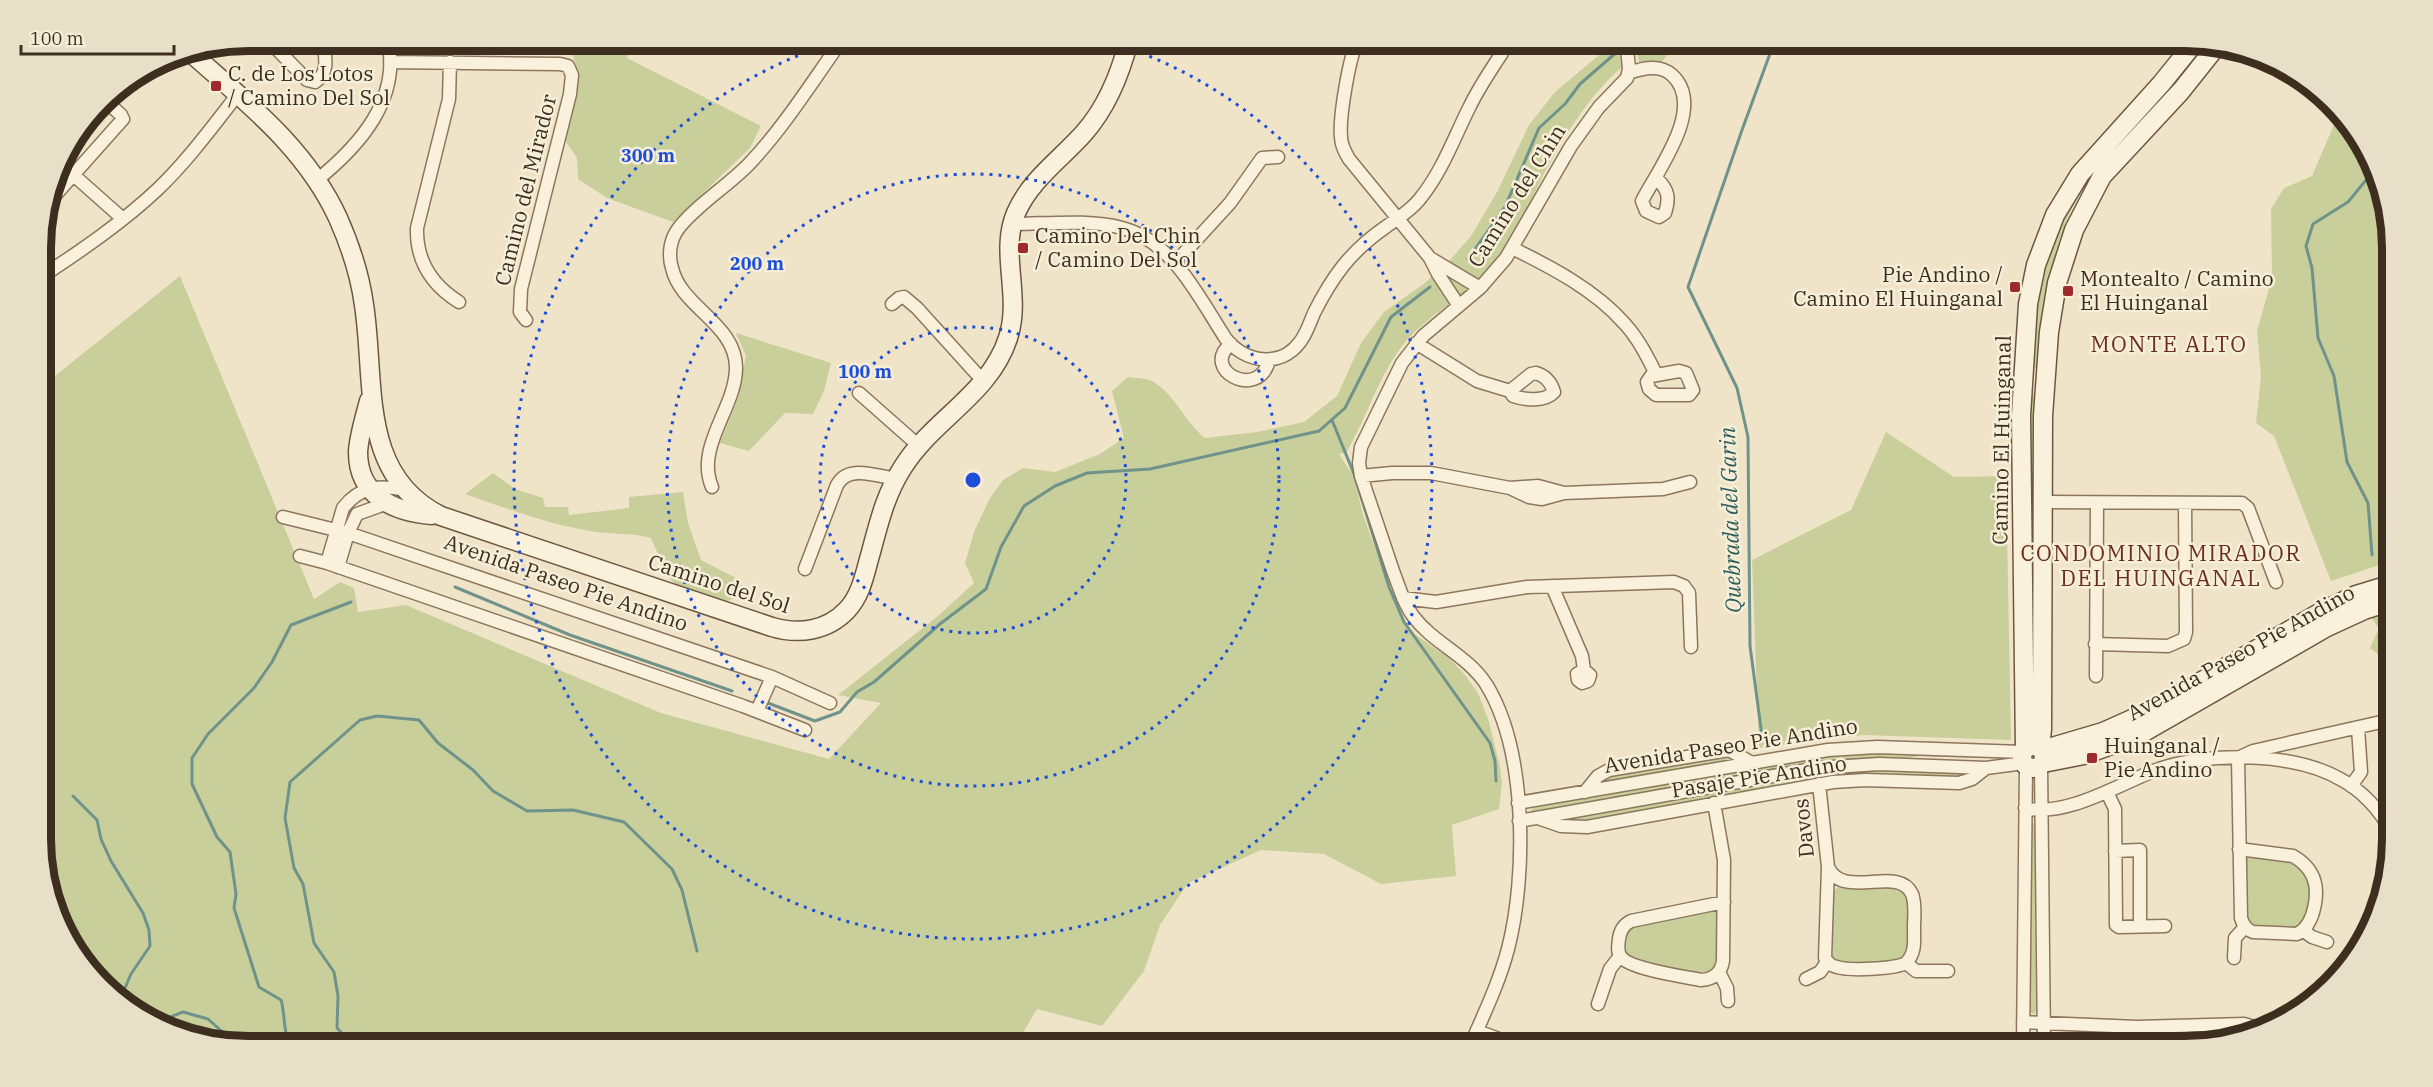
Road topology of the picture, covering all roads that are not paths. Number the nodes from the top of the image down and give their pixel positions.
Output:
1 (279, 51) edge
2 (324, 51) edge
3 (389, 51) edge
4 (834, 51) edge
5 (1126, 51) edge
6 (1354, 51) edge
7 (1627, 51) edge
8 (2188, 51) edge
9 (1502, 53) dead end
10 (2211, 53) edge
11 (200, 57) edge
12 (390, 62) junction
13 (450, 62) junction
14 (1629, 73) junction
15 (238, 94) junction
16 (112, 106) edge
17 (2115, 134) junction
18 (2130, 146) junction
19 (1278, 157) dead end
20 (68, 169) edge
21 (73, 174) junction
22 (1657, 179) dead end
23 (317, 180) junction
24 (61, 188) edge
25 (123, 219) junction
26 (1398, 219) junction
27 (1012, 224) junction
28 (1512, 248) junction
29 (1430, 258) junction
30 (1174, 263) junction
31 (51, 270) edge
32 (1480, 288) junction
33 (459, 302) dead end
34 (892, 304) dead end
35 (1459, 306) junction
36 (526, 320) dead end
37 (1416, 343) junction
38 (1231, 344) junction
39 (1269, 360) junction
40 (1656, 374) dead end
41 (2046, 381) junction
42 (984, 382) junction
43 (2023, 382) junction
44 (371, 391) junction
45 (1510, 391) dead end
46 (859, 393) dead end
47 (919, 446) junction
48 (1361, 476) junction
49 (896, 479) junction
50 (1690, 482) dead end
51 (712, 487) dead end
52 (368, 488) junction
53 (405, 490) junction
54 (2043, 502) junction
55 (2097, 503) junction
56 (2185, 503) junction
57 (385, 504) junction
58 (441, 516) junction
59 (283, 517) dead end
60 (342, 531) junction
61 (300, 556) dead end
62 (332, 565) junction
63 (806, 569) dead end
64 (2276, 582) dead end
65 (1552, 586) junction
66 (2382, 587) edge
67 (1403, 598) junction
68 (1436, 602) junction
69 (2382, 604) edge
70 (1414, 618) junction
71 (2095, 644) junction
72 (1691, 647) dead end
73 (1584, 669) dead end
74 (2096, 676) dead end
75 (772, 677) junction
76 (830, 703) dead end
77 (757, 711) junction
78 (2381, 722) dead end
79 (2358, 728) junction
80 (805, 730) dead end
81 (2033, 757) junction
82 (2238, 758) junction
83 (1752, 763) joint
84 (1986, 768) junction
85 (1819, 784) junction
86 (2351, 786) junction
87 (1585, 792) joint
88 (2107, 792) junction
89 (1518, 803) junction
90 (1714, 803) junction
91 (2025, 808) junction
92 (2042, 809) junction
93 (2382, 816) edge
94 (1536, 818) junction
95 (1519, 820) junction
96 (2239, 849) junction
97 (2115, 850) junction
98 (1828, 867) junction
99 (1844, 881) junction
100 (1827, 897) junction
101 (1724, 902) junction
102 (2140, 926) junction
103 (2165, 926) dead end
104 (2245, 927) junction
105 (2304, 931) junction
106 (2327, 942) dead end
107 (1620, 956) junction
108 (2234, 958) dead end
109 (1827, 962) junction
110 (1906, 963) junction
111 (1948, 971) dead end
112 (1719, 972) junction
113 (1806, 978) dead end
114 (1728, 1001) dead end
115 (1598, 1004) dead end
116 (2023, 1022) junction
117 (2044, 1023) junction
118 (2249, 1026) edge
119 (2137, 1027) junction
120 (1477, 1031) junction
121 (1475, 1036) edge
122 (1491, 1036) edge
123 (2023, 1036) edge
124 (2044, 1036) edge
125 (2138, 1036) edge

1 - 2 street
3 - 12 street
4 - 51 street
5 - 27 street, Camino del Sol
6 - 26 street
7 - 14 street
8 - 17 street, Camino El Huinganal
9 - 26 street
10 - 18 street, Camino El Huinganal
11 - 15 street, Camino del Sol
12 - 13 street, Camino del Mirador
12 - 23 street
13 - 33 street
13 - 36 street, Camino del Mirador
14 - 22 street
14 - 28 street, Camino del Chin
15 - 23 street, Camino del Sol
15 - 25 street
16 - 21 street
17 - 18 street
17 - 43 street, Camino El Huinganal
18 - 41 street, Camino El Huinganal
19 - 30 street
20 - 21 street
21 - 24 street
21 - 25 street
23 - 44 street, Camino del Sol
25 - 31 street
26 - 29 street
26 - 39 street
27 - 30 street
27 - 42 street, Camino del Sol
28 - 32 street, Camino del Chin
28 - 40 street
29 - 32 street
29 - 35 street
30 - 38 street
32 - 35 street, Camino del Chin
34 - 42 street
35 - 37 street, Camino del Chin
37 - 45 street
37 - 48 street, Camino del Chin
38 - 39 street
38 - 39 street
41 - 43 street
41 - 54 street, Camino El Huinganal
42 - 47 street, Camino del Sol
43 - 81 street, Camino El Huinganal
44 - 52 street, Camino del Sol
44 - 53 street, Camino del Sol
46 - 47 street
47 - 49 street, Camino del Sol
48 - 50 street
48 - 67 street, Camino del Chin
49 - 58 street, Camino del Sol
49 - 63 street, Camino del Sol
52 - 53 street
52 - 57 street, Camino del Sol
52 - 60 street
53 - 58 street, Camino del Sol
54 - 55 street
54 - 81 street, Camino El Huinganal
55 - 56 street
55 - 71 street
56 - 64 street
56 - 71 street
57 - 58 street, Camino del Sol
57 - 60 street
59 - 60 street, Avenida Paseo Pie Andino
60 - 62 street
60 - 75 street, Avenida Paseo Pie Andino
61 - 62 street
62 - 77 street
65 - 68 street
65 - 72 street
65 - 73 street
66 - 81 street, Avenida Paseo Pie Andino
67 - 68 street
67 - 70 street, Camino del Chin
68 - 70 street
69 - 81 street, Avenida Paseo Pie Andino
70 - 89 street, Camino del Chin
71 - 74 street
75 - 76 street, Avenida Paseo Pie Andino
75 - 77 street
77 - 80 street
78 - 79 street
79 - 82 street
79 - 86 street
81 - 83 street, Avenida Paseo Pie Andino
81 - 84 street, Avenida Paseo Pie Andino
81 - 91 street, Camino El Huinganal
81 - 92 street, Camino El Huinganal
82 - 86 street
82 - 88 street
82 - 96 street
83 - 87 street, Pasaje Pie Andino
84 - 85 street, Pasaje Pie Andino
84 - 94 street, Avenida Paseo Pie Andino
85 - 90 street, Pasaje Pie Andino
85 - 98 street, Davos
86 - 93 street
87 - 89 street, Avenida Paseo Pie Andino
88 - 92 street
88 - 97 street
89 - 95 street, Camino del Chin
90 - 94 street, Pasaje Pie Andino
90 - 101 street
91 - 92 street
91 - 116 street, Camino El Huinganal
92 - 117 street, Camino El Huinganal
94 - 95 street, Avenida Paseo Pie Andino
95 - 120 street, Camino del Chin
96 - 104 street
96 - 105 street
97 - 102 street
97 - 102 street
98 - 99 street, Davos
98 - 100 street, Davos
99 - 100 street
99 - 110 street
100 - 109 street, Davos
101 - 107 street
101 - 112 street
102 - 103 street
104 - 105 street
104 - 108 street
105 - 106 street
107 - 112 street
107 - 115 street
109 - 110 street
109 - 113 street
110 - 111 street
112 - 114 street
116 - 117 street
116 - 123 street, Camino El Huinganal
117 - 119 street
117 - 124 street, Camino El Huinganal
118 - 119 street
119 - 125 street
120 - 121 street, Camino del Chin
120 - 122 street

